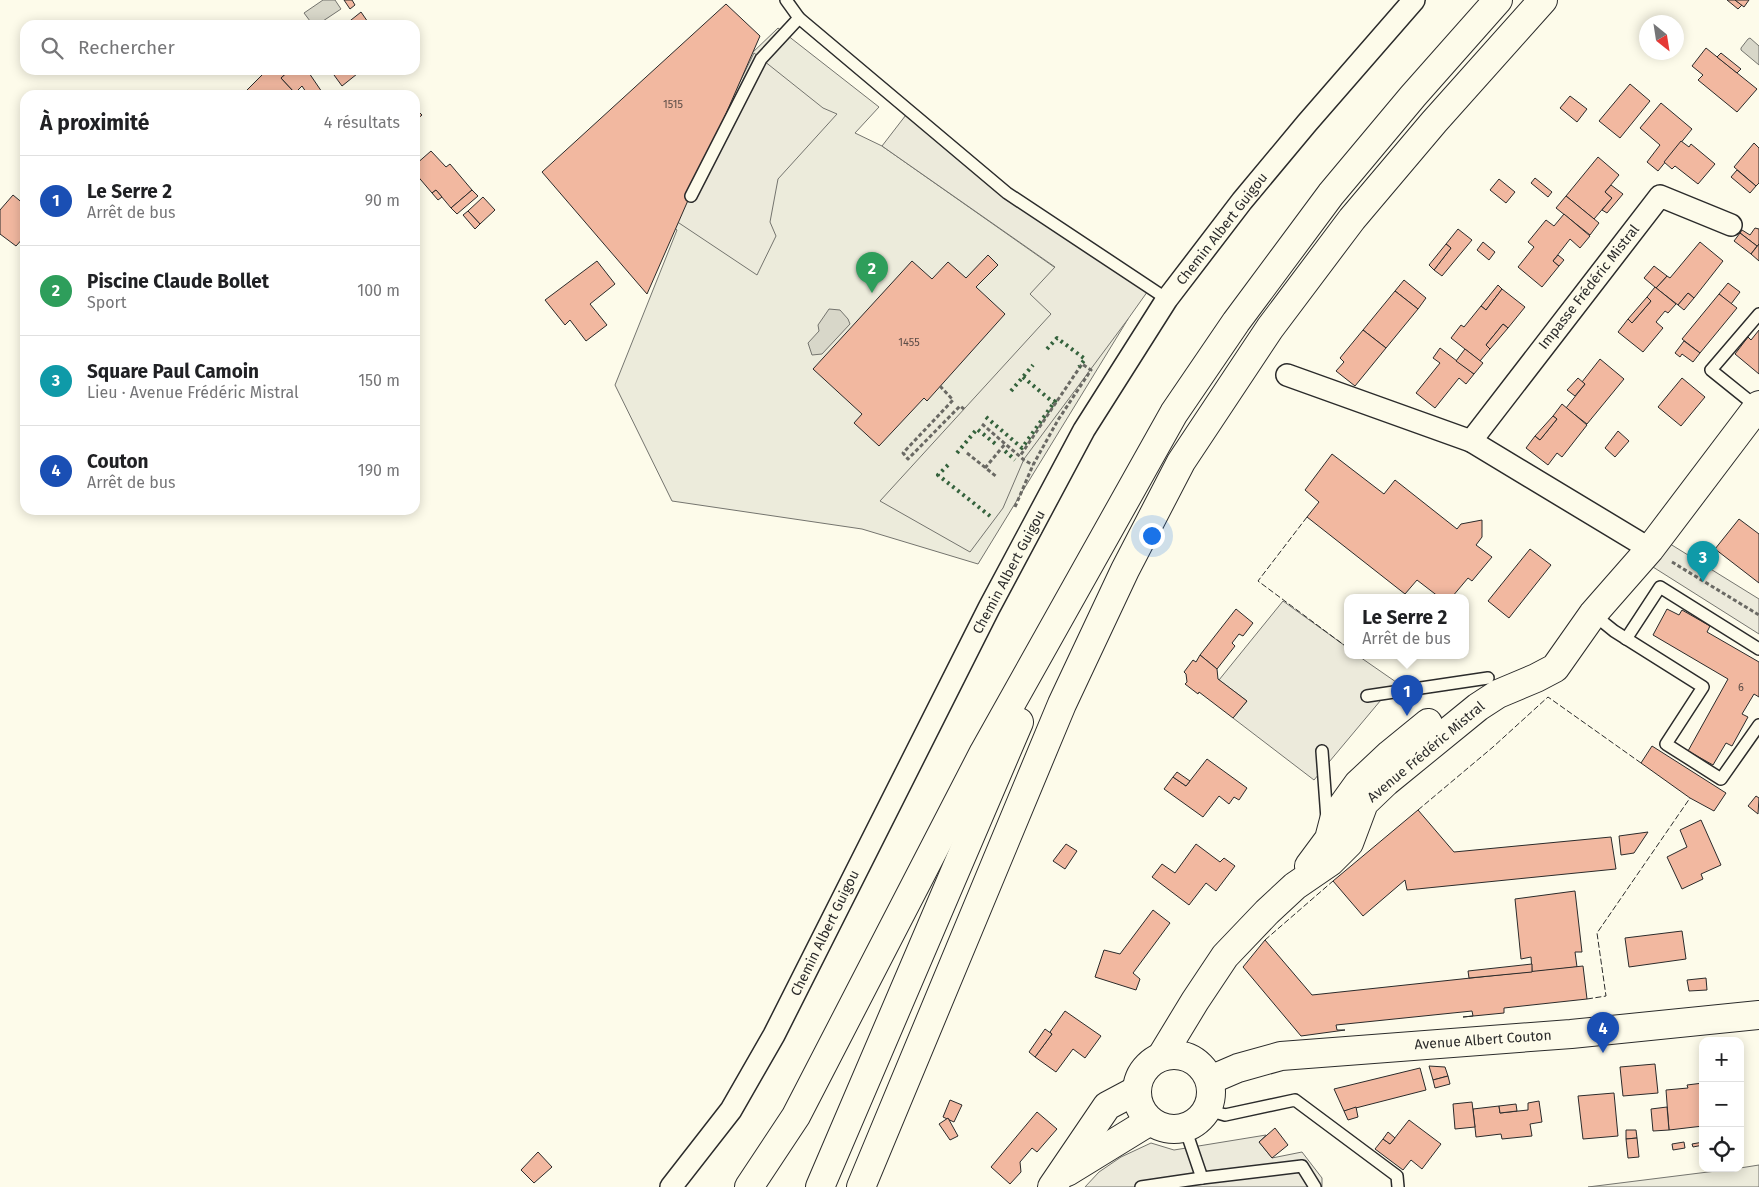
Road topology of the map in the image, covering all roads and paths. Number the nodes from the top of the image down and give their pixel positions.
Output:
1 (786, 0) edge
2 (1414, 0) edge
3 (1498, 0) edge
4 (1544, 0) edge
5 (799, 18) junction
6 (691, 196) dead end
7 (1731, 225) dead end
8 (1167, 299) junction
9 (1759, 314) edge
10 (1287, 374) dead end
11 (940, 386) dead end
12 (953, 400) junction
13 (960, 406) junction
14 (1758, 406) edge
15 (964, 409) dead end
16 (982, 424) dead end
17 (1472, 440) junction
18 (1005, 444) junction
19 (967, 453) dead end
20 (1020, 456) junction
21 (1033, 465) junction
22 (985, 468) junction
23 (997, 477) dead end
24 (1011, 516) dead end
25 (1650, 549) junction
26 (1070, 600) junction
27 (1593, 614) junction
28 (1759, 615) edge
29 (1626, 639) junction
30 (1759, 649) edge
31 (1488, 678) junction
32 (1366, 696) dead end
33 (1759, 725) edge
34 (1322, 751) dead end
35 (1329, 839) junction
36 (1295, 886) junction
37 (1195, 1001) junction
38 (1759, 1015) edge
39 (1161, 1057) junction
40 (1203, 1071) junction
41 (1137, 1090) junction
42 (1208, 1110) junction
43 (1150, 1122) junction
44 (1185, 1128) junction
45 (1202, 1178) junction
46 (1056, 1182) edge
47 (671, 1187) edge
48 (749, 1187) edge
49 (820, 1187) edge
50 (861, 1187) edge
51 (1141, 1187) edge
52 (1315, 1187) edge
53 (1398, 1187) edge

1 - 5 lane
2 - 8 street, Chemin Albert Guigou
3 - 26 main road
4 - 50 main road
5 - 6 lane
5 - 8 lane
7 - 17 street, Impasse Frédéric Mistral
8 - 47 street, Chemin Albert Guigou
9 - 14 lane
10 - 17 street
11 - 12 path
12 - 13 path
12 - 13 path
13 - 15 path
14 - 25 main road, Avenue Frédéric Mistral
16 - 18 path
17 - 25 street
18 - 20 path
18 - 22 path
19 - 22 path
20 - 21 path
20 - 21 path
21 - 24 path
22 - 23 path
25 - 27 main road, Avenue Frédéric Mistral
25 - 28 path
26 - 48 main road
26 - 49 main road
27 - 29 lane
27 - 31 main road, Avenue Frédéric Mistral
27 - 36 main road, Avenue Frédéric Mistral
29 - 30 lane
29 - 33 lane
31 - 32 lane
31 - 35 main road, Avenue Frédéric Mistral
34 - 35 lane
35 - 36 main road, Avenue Frédéric Mistral
36 - 37 main road, Avenue Frédéric Mistral
37 - 39 main road, Avenue Frédéric Mistral
37 - 40 main road, Avenue Frédéric Mistral
38 - 40 main road, Avenue Albert Couton
39 - 40 main road
39 - 41 main road
40 - 42 main road
41 - 43 main road
41 - 46 main road
42 - 44 main road
42 - 53 lane
43 - 44 main road
43 - 46 main road
44 - 45 lane
45 - 51 lane
45 - 52 lane

